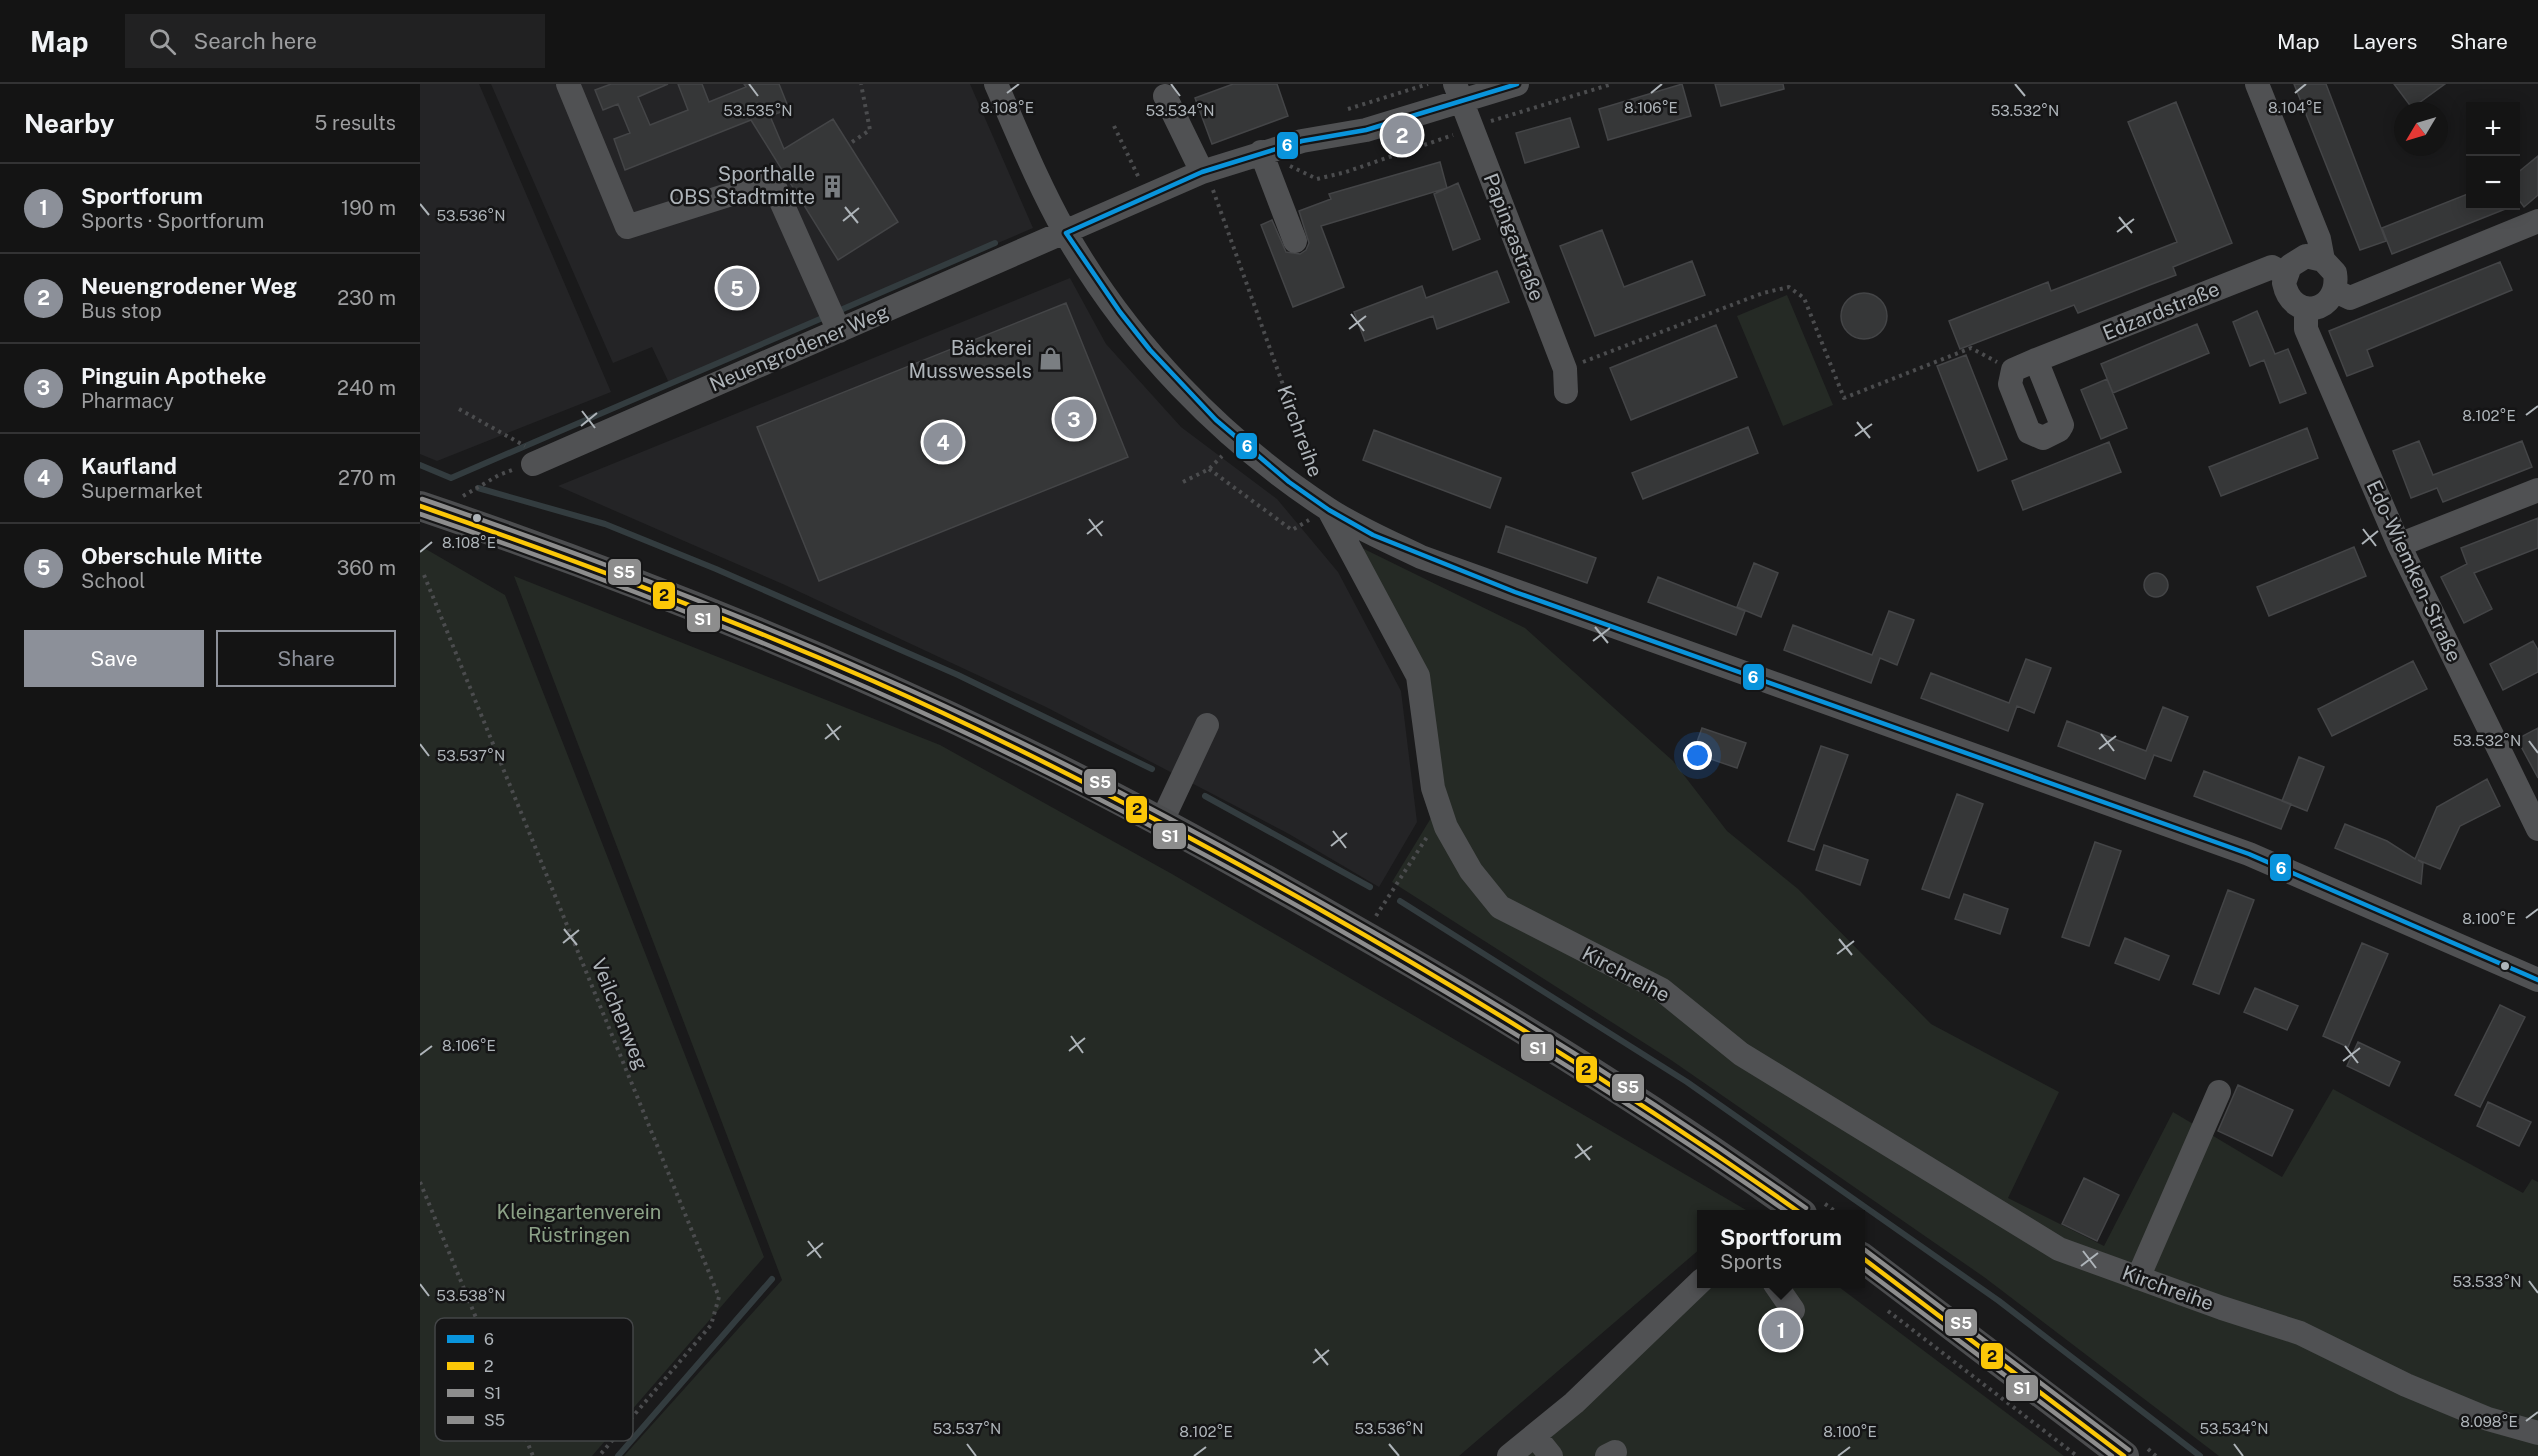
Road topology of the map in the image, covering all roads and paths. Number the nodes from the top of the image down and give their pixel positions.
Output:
1 (568, 84) edge
2 (861, 84) edge
3 (996, 84) edge
4 (1517, 84) edge
5 (1612, 84) edge
6 (2257, 84) edge
7 (1458, 92) edge
8 (1165, 96) dead end
9 (1114, 126) dead end
10 (1472, 129) junction
11 (852, 142) dead end
12 (1264, 159) junction
13 (1211, 181) junction
14 (1148, 194) junction
15 (2538, 221) edge
16 (1066, 233) junction
17 (1295, 241) dead end
18 (2323, 260) junction
19 (2285, 274) junction
20 (2335, 291) junction
21 (2306, 308) junction
22 (839, 331) junction
23 (2036, 360) junction
24 (2013, 370) junction
25 (1566, 381) joint
26 (459, 409) dead end
27 (1218, 461) dead end
28 (531, 464) junction
29 (1209, 469) junction
30 (1183, 482) dead end
31 (2538, 490) edge
32 (462, 496) dead end
33 (420, 506) edge
34 (1329, 510) junction
35 (2399, 545) junction
36 (424, 575) dead end
37 (1207, 725) dead end
38 (1161, 823) junction
39 (1446, 827) junction
40 (2538, 829) edge
41 (1376, 916) dead end
42 (2538, 979) edge
43 (2218, 1092) dead end
44 (420, 1182) edge
45 (1785, 1210) edge
46 (1865, 1260) edge
47 (2138, 1278) junction
48 (1697, 1284) edge
49 (1778, 1288) edge
50 (1880, 1305) dead end
51 (1793, 1310) dead end
52 (476, 1318) edge
53 (633, 1416) edge
54 (2538, 1433) edge
55 (1535, 1436) junction
56 (527, 1441) edge
57 (612, 1441) edge
58 (533, 1456) edge
59 (599, 1456) edge
60 (1509, 1456) edge
61 (1551, 1456) edge
62 (2077, 1456) edge
63 (2124, 1456) edge

1 - 22 street
2 - 11 path
3 - 16 street
4 - 7 street, Neuengrodener Weg
5 - 10 path
6 - 18 street
7 - 10 street, Papingastraße
7 - 12 street, Neuengrodener Weg
8 - 13 street
9 - 14 path
10 - 12 path
10 - 25 street, Papingastraße
12 - 13 street, Neuengrodener Weg
12 - 17 street
13 - 14 street, Neuengrodener Weg
13 - 34 path, Kirchreihe
14 - 16 street, Neuengrodener Weg
15 - 20 street
16 - 22 street, Neuengrodener Weg
16 - 34 street
18 - 19 street
18 - 20 street
19 - 21 street
19 - 23 street, Edzardstraße
20 - 21 street
21 - 35 street, Edo-Wiemken-Straße
22 - 28 street, Neuengrodener Weg
23 - 24 street, Edzardstraße
23 - 24 street
24 - 25 path
26 - 28 path
27 - 29 path
28 - 32 path
29 - 30 path
29 - 34 path
31 - 35 street
33 - 38 main road
34 - 39 street, Kirchreihe
34 - 42 street
35 - 40 street, Edo-Wiemken-Straße
36 - 53 path, Veilchenweg
37 - 38 street
38 - 45 main road
39 - 41 path
39 - 47 street, Kirchreihe
43 - 47 street
44 - 52 path
46 - 63 main road
47 - 54 street, Kirchreihe
48 - 55 street
49 - 51 street
50 - 62 path
55 - 60 street
55 - 61 street
56 - 58 path
57 - 59 path, Veilchenweg

